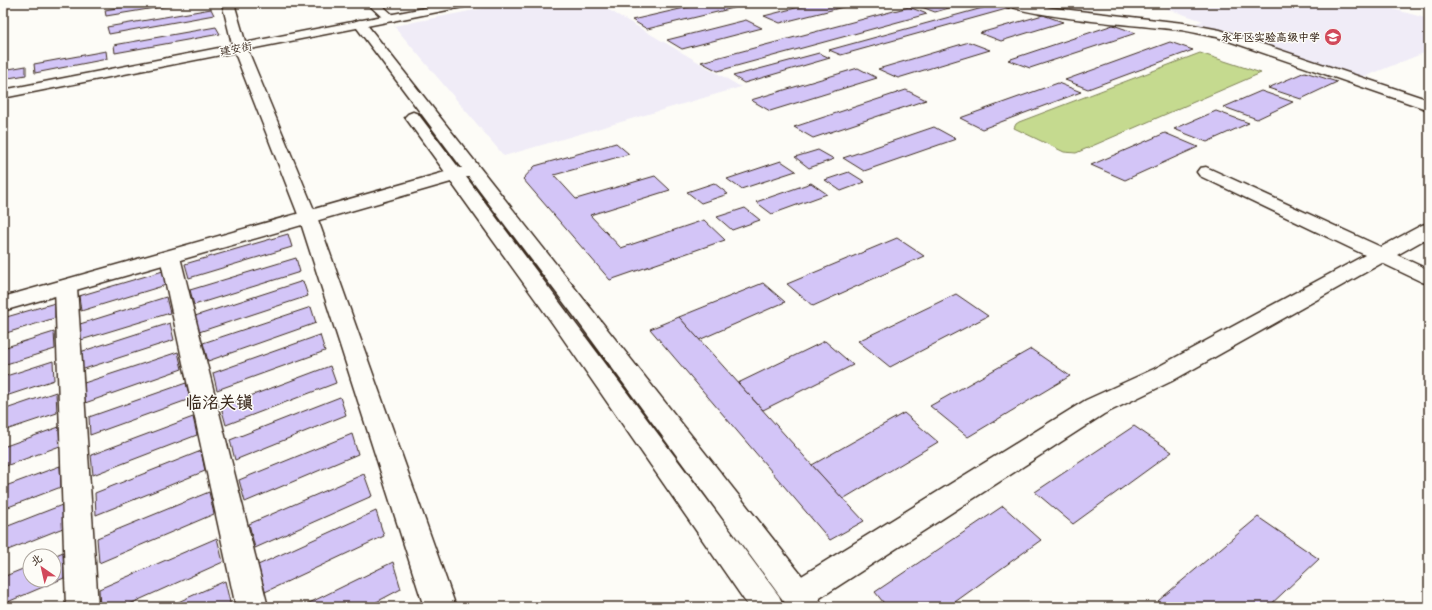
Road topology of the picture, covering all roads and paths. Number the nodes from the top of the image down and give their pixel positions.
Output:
1 (228, 3) edge
2 (373, 3) edge
3 (468, 3) edge
4 (1011, 3) edge
5 (440, 6) edge
6 (390, 18) junction
7 (353, 26) junction
8 (240, 48) junction
9 (3, 94) edge
10 (1429, 105) edge
11 (1206, 172) dead end
12 (464, 173) junction
13 (308, 217) junction
14 (1429, 229) edge
15 (1381, 255) junction
16 (170, 257) junction
17 (1429, 278) edge
18 (66, 287) junction
19 (3, 304) edge
20 (802, 601) edge
21 (82, 607) edge
22 (252, 607) edge
23 (440, 607) edge
24 (768, 607) edge

1 - 8 street
2 - 6 street
3 - 5 street, 建安街
4 - 10 street
5 - 6 street, 建安街
6 - 7 street, 建安街
7 - 8 street, 建安街
7 - 12 street
8 - 9 street, 建安街
8 - 13 street
11 - 15 street
12 - 13 street
12 - 20 street
12 - 24 street
13 - 16 street
13 - 23 street
14 - 15 street
15 - 17 street
15 - 20 street
16 - 18 street
16 - 22 street
18 - 19 street
18 - 21 street

